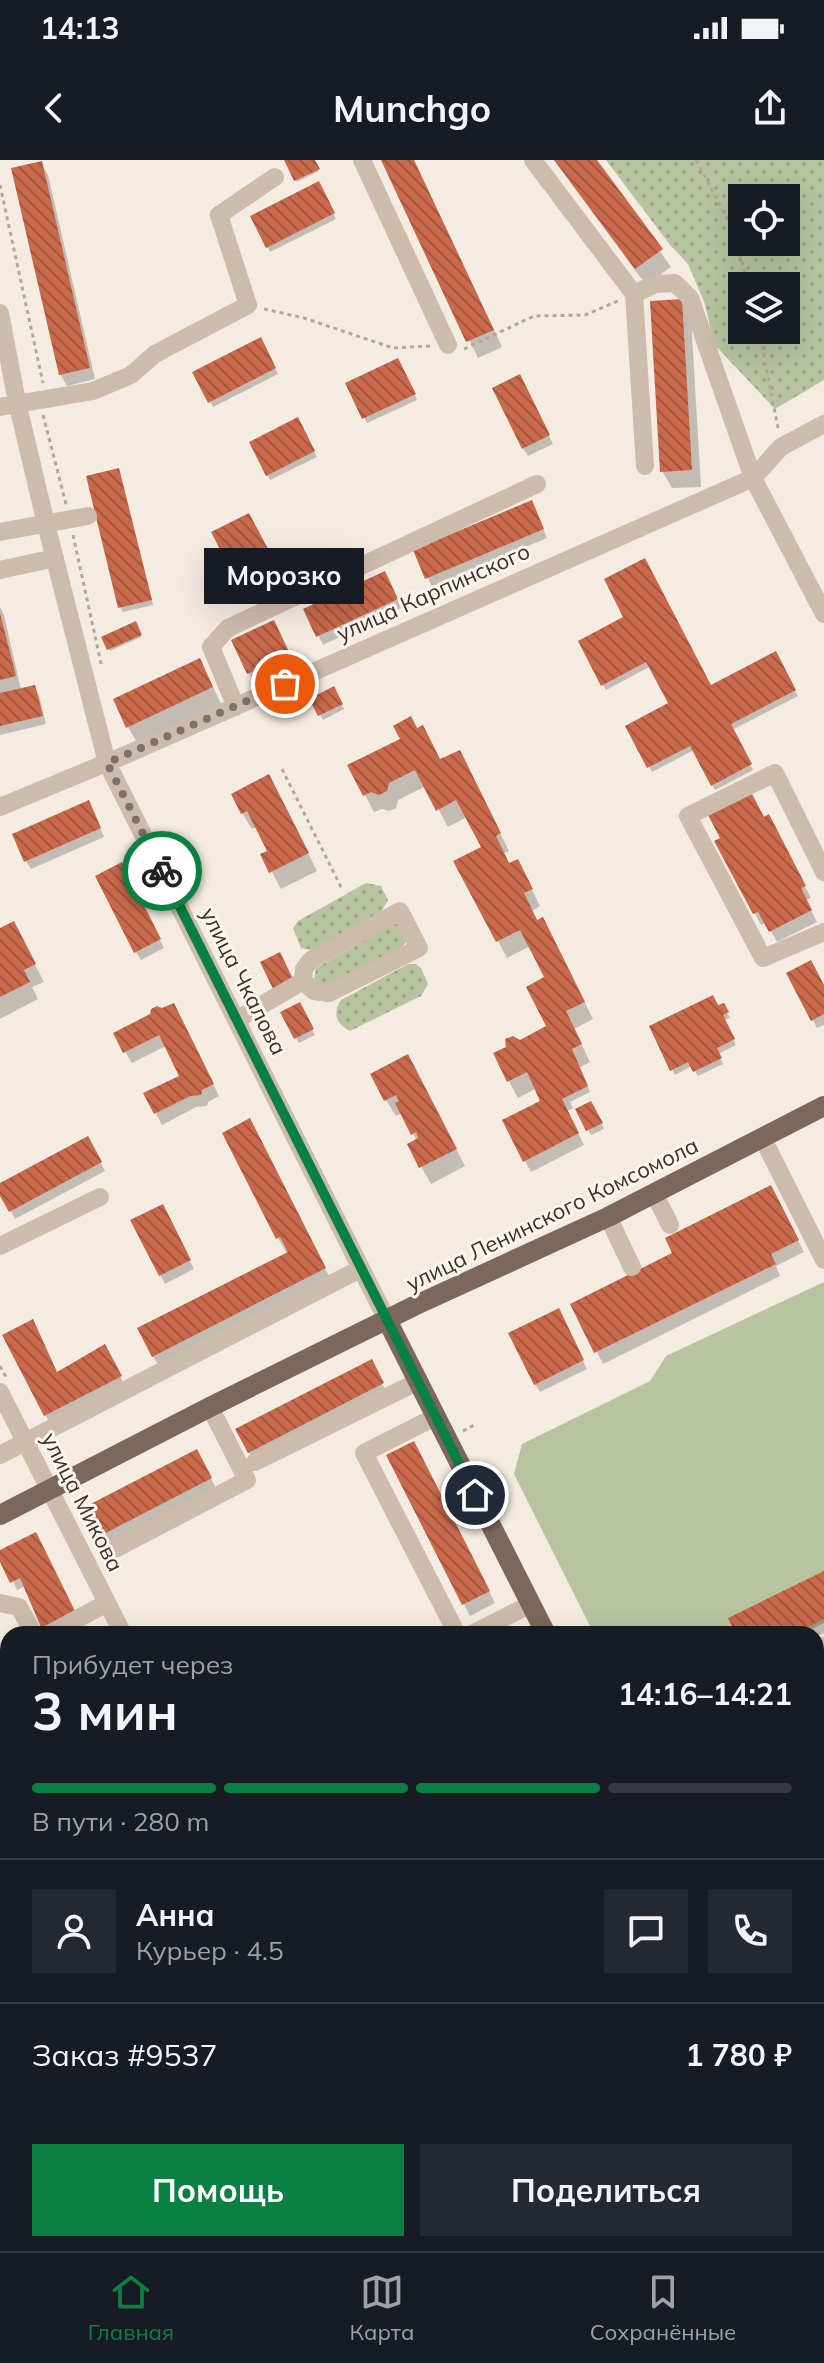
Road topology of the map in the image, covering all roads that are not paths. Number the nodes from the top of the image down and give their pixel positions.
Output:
1 (362, 160) edge
2 (533, 160) edge
3 (275, 177) dead end
4 (634, 294) junction
5 (0, 317) edge
6 (448, 345) dead end
7 (9, 404) edge
8 (824, 424) edge
9 (645, 466) dead end
10 (753, 478) junction
11 (537, 484) dead end
12 (79, 518) road end
13 (46, 524) junction
14 (0, 532) edge
15 (55, 558) junction
16 (0, 570) edge
17 (824, 614) edge
18 (236, 707) junction
19 (107, 763) junction
20 (0, 807) edge
21 (824, 872) edge
22 (824, 932) edge
23 (303, 981) junction
24 (236, 1020) junction
25 (824, 1106) edge
26 (762, 1137) junction
27 (654, 1193) junction
28 (100, 1197) dead end
29 (608, 1217) junction
30 (670, 1225) dead end
31 (0, 1246) edge
32 (824, 1260) edge
33 (632, 1267) dead end
34 (360, 1269) junction
35 (387, 1320) junction
36 (417, 1382) junction
37 (0, 1392) edge
38 (210, 1407) junction
39 (435, 1417) junction
40 (26, 1441) junction
41 (0, 1455) edge
42 (255, 1462) dead end
43 (49, 1489) junction
44 (0, 1515) edge
45 (113, 1550) dead end
46 (0, 1603) edge
47 (107, 1603) junction
48 (531, 1604) junction
49 (30, 1626) edge
50 (64, 1626) edge
51 (119, 1626) edge
52 (453, 1626) edge
53 (488, 1626) edge
54 (542, 1626) edge

1 - 6 street
2 - 4 street
3 - 7 street
4 - 9 street
4 - 10 street
5 - 7 street, улица Чкалова
7 - 13 street, улица Чкалова
8 - 10 street
10 - 17 street
10 - 18 street, улица Карпинского
11 - 18 street
12 - 13 street
13 - 14 street
13 - 15 street, улица Чкалова
15 - 16 street
15 - 19 street, улица Чкалова
18 - 19 street, улица Карпинского
19 - 20 street, улица Карпинского
19 - 24 street, улица Чкалова
21 - 22 street
23 - 23 street
23 - 24 street
24 - 34 street, улица Чкалова
25 - 26 main road, улица Ленинского Комсомола
26 - 27 main road, улица Ленинского Комсомола
26 - 32 street
27 - 29 main road, улица Ленинского Комсомола
27 - 30 street
28 - 31 street
29 - 33 street
29 - 35 main road, улица Ленинского Комсомола
34 - 35 street, улица Чкалова
34 - 40 street
35 - 36 main road, улица Чкалова
35 - 38 main road, улица Ленинского Комсомола
36 - 39 main road, улица Чкалова
36 - 42 street
37 - 40 street, улица Микова
38 - 43 main road, улица Ленинского Комсомола
38 - 45 street
39 - 48 main road, улица Чкалова
39 - 52 street
40 - 41 street
40 - 43 street, улица Микова
43 - 44 main road, улица Ленинского Комсомола
43 - 47 street, улица Микова
46 - 49 street
47 - 50 street
47 - 51 street, улица Микова
48 - 53 street
48 - 54 main road, улица Чкалова

